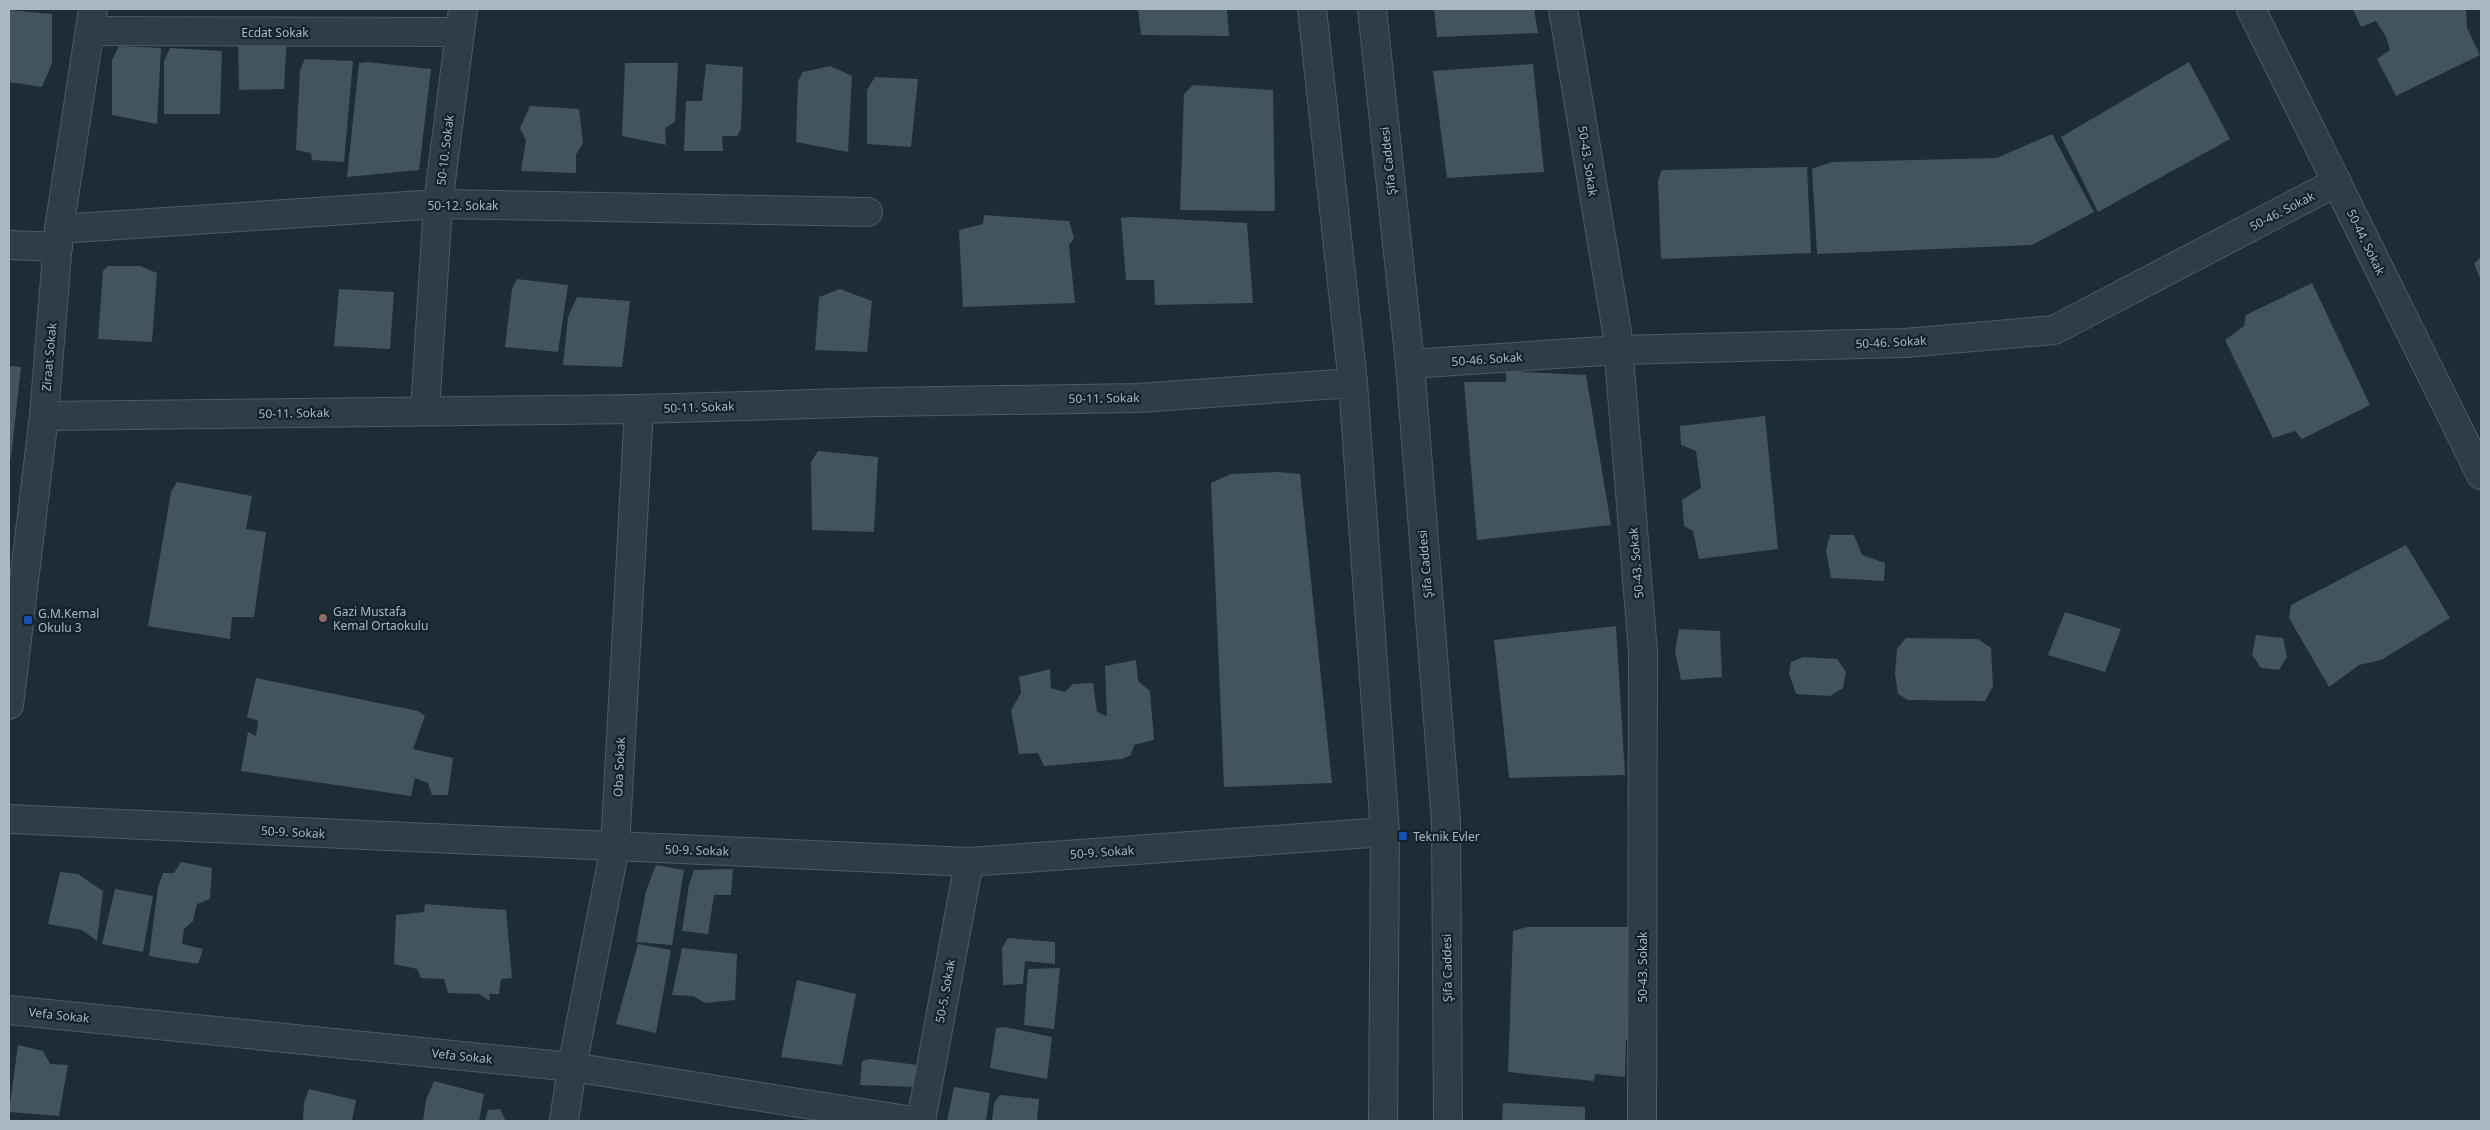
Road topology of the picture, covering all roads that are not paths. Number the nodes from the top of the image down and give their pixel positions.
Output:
1 (1312, 9) edge
2 (1372, 9) edge
3 (1563, 9) edge
4 (2251, 9) edge
5 (91, 20) edge
6 (461, 20) edge
7 (2337, 182) junction
8 (438, 204) junction
9 (868, 212) dead end
10 (59, 238) junction
11 (9, 245) edge
12 (1618, 350) junction
13 (1410, 364) junction
14 (1353, 383) junction
15 (639, 409) junction
16 (426, 411) junction
17 (44, 416) junction
18 (2481, 475) edge
19 (20, 519) edge
20 (9, 705) edge
21 (9, 819) edge
22 (1385, 832) junction
23 (615, 847) junction
24 (969, 862) junction
25 (9, 1010) edge
26 (572, 1066) junction
27 (564, 1121) edge
28 (914, 1121) edge
29 (921, 1121) edge
30 (1383, 1121) edge
31 (1448, 1121) edge
32 (1642, 1121) edge

1 - 14 street
2 - 13 street, Şifa Caddesi
3 - 12 street, 50-43. Sokak
4 - 7 street, 50-44. Sokak
5 - 6 street, Ecdat Sokak
5 - 10 street, Ziraat Sokak
6 - 8 street, 50-10. Sokak
7 - 12 street, 50-46. Sokak
7 - 18 street, 50-44. Sokak
8 - 9 street, 50-12. Sokak
8 - 10 street, 50-12. Sokak
8 - 16 street, 50-10. Sokak
10 - 11 street, 50-12. Sokak
10 - 17 street, Ziraat Sokak
12 - 13 street, 50-46. Sokak
12 - 32 street, 50-43. Sokak
13 - 31 street, Şifa Caddesi
14 - 15 street, 50-11. Sokak
14 - 22 street
15 - 16 street, 50-11. Sokak
15 - 23 street, Oba Sokak
16 - 17 street, 50-11. Sokak
17 - 19 street, Ziraat Sokak
19 - 20 street, Ziraat Sokak
21 - 23 street, 50-9. Sokak
22 - 24 street, 50-9. Sokak
22 - 30 street
23 - 24 street, 50-9. Sokak
23 - 26 street, Oba Sokak
24 - 29 street, 50-5. Sokak
25 - 26 street, Vefa Sokak
26 - 27 street, Oba Sokak
26 - 28 street, Vefa Sokak

